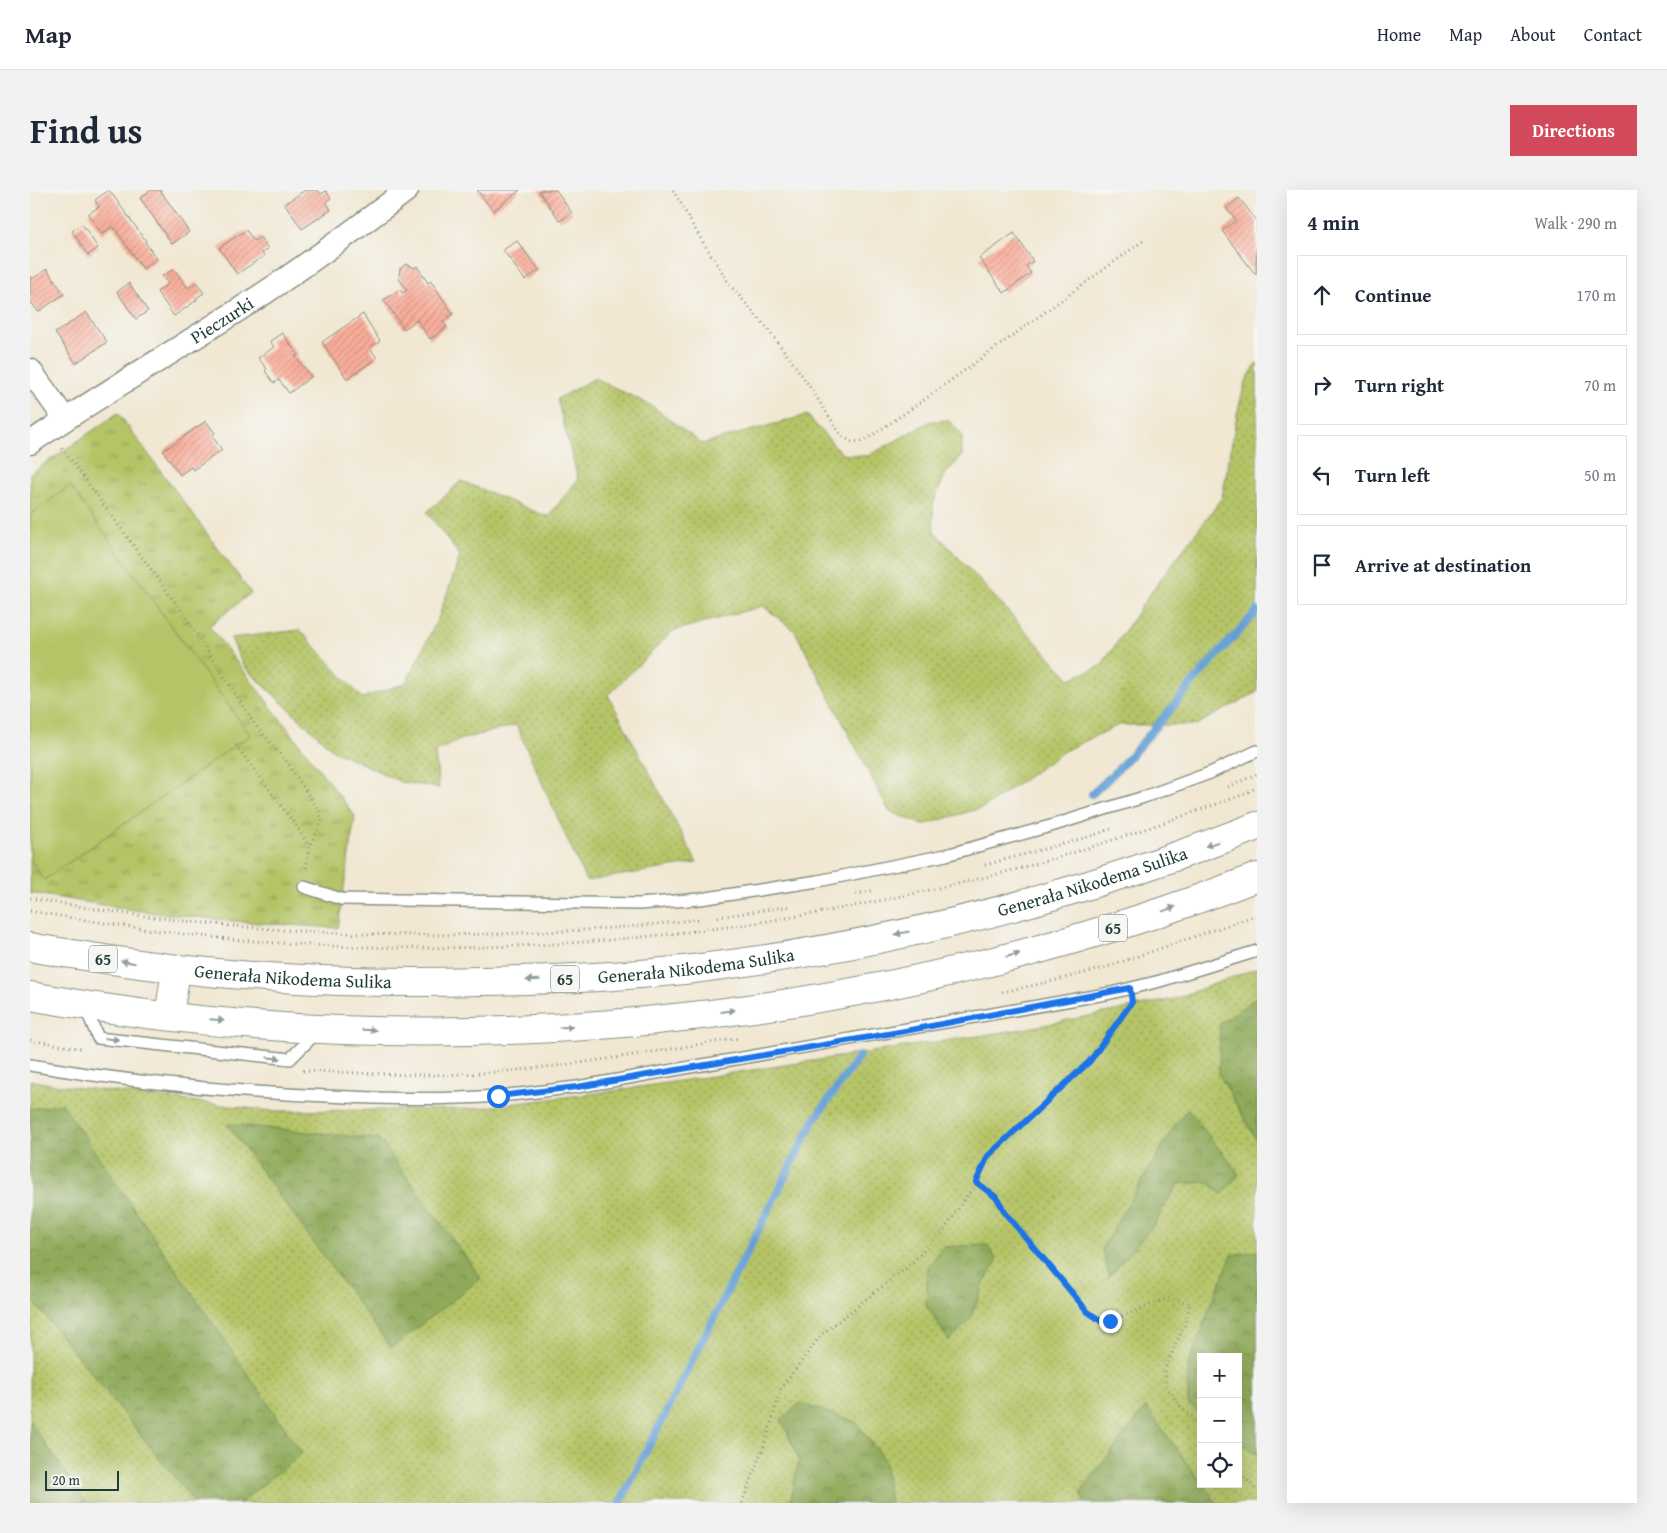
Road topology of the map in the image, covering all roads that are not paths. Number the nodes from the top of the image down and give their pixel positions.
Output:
1 (407, 190) edge
2 (30, 370) edge
3 (59, 423) junction
4 (30, 443) edge
5 (1257, 751) edge
6 (1257, 826) edge
7 (1257, 877) edge
8 (304, 887) road end
9 (30, 947) edge
10 (1257, 951) edge
11 (176, 970) junction
12 (30, 996) edge
13 (85, 1006) junction
14 (169, 1016) junction
15 (320, 1029) junction
16 (30, 1065) edge

1 - 3 street, Pieczurki
2 - 3 street
3 - 4 street, Pieczurki
5 - 8 lane
6 -> 11 highway, Generała Nikodema Sulika / 65
15 -> 7 highway, 65
11 -> 9 highway, Generała Nikodema Sulika / 65
10 - 16 lane
11 - 14 highway
12 - 13 highway, 65
13 - 14 highway, 65
13 -> 15 lane
14 -> 15 highway, 65

